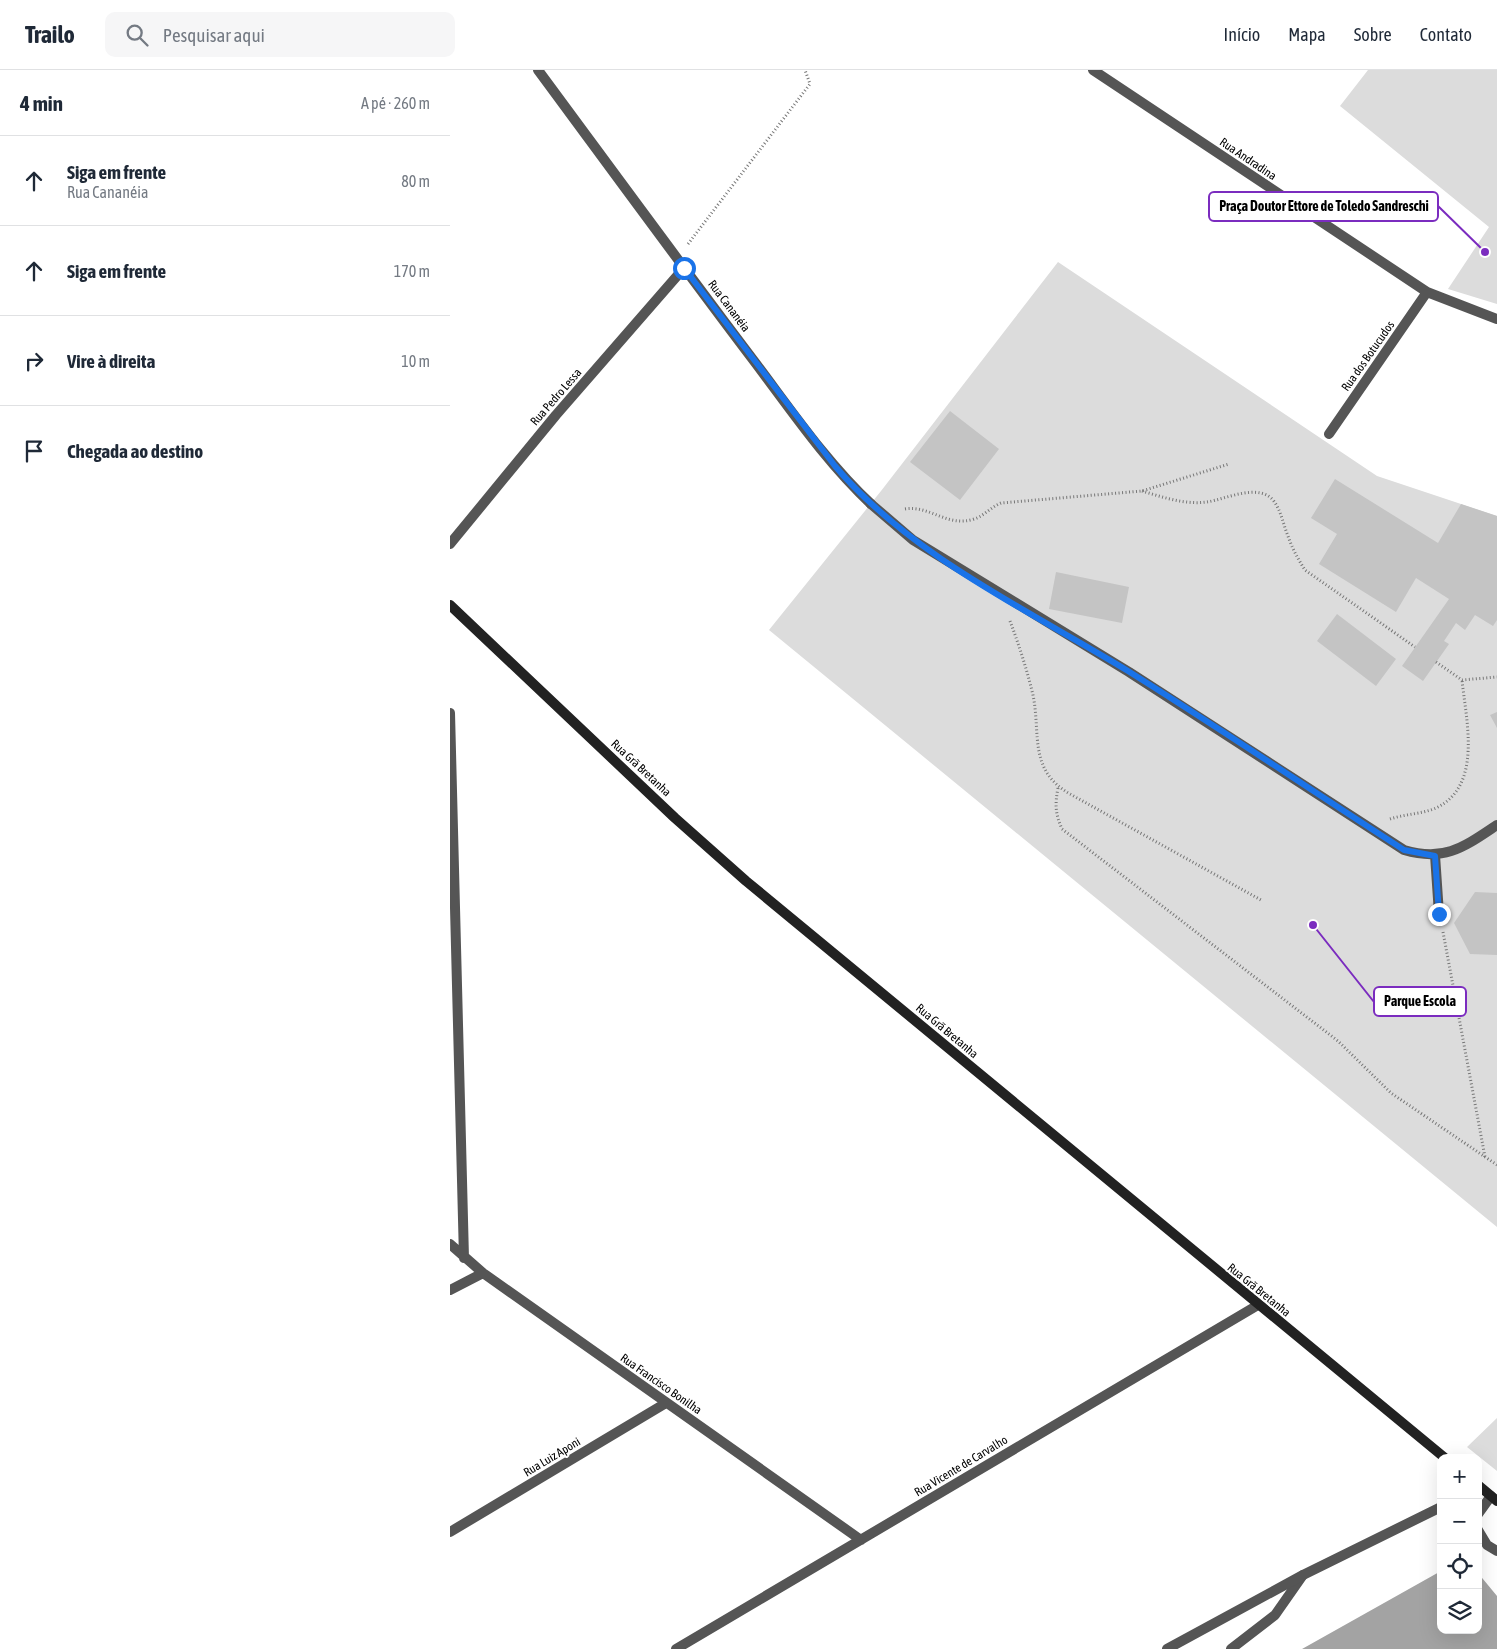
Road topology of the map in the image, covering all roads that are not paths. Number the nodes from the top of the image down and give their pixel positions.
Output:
1 (538, 70) edge
2 (1093, 70) edge
3 (684, 268) junction
4 (1427, 292) junction
5 (1497, 320) edge
6 (1329, 434) dead end
7 (450, 544) edge
8 (450, 605) edge
9 (450, 713) edge
10 (1497, 825) edge
11 (1435, 856) junction
12 (1439, 914) road end
13 (450, 1244) edge
14 (464, 1258) junction
15 (483, 1273) junction
16 (450, 1290) edge
17 (1258, 1305) junction
18 (666, 1403) junction
19 (1440, 1454) edge
20 (1482, 1488) edge
21 (1494, 1498) edge
22 (1437, 1509) edge
23 (1482, 1510) edge
24 (450, 1532) edge
25 (1482, 1537) edge
26 (862, 1540) junction
27 (1497, 1551) edge
28 (1303, 1574) junction
29 (676, 1649) edge
30 (1167, 1649) edge
31 (1231, 1649) edge

1 - 3 street, Rua Cananéia
2 - 4 street, Rua Andradina
3 - 7 street, Rua Pedro Lessa
3 - 11 street, Rua Cananéia
4 - 5 street, Rua Andradina
4 - 6 street, Rua dos Botucudos
8 - 17 street, Rua Grã Bretanha
9 - 14 street
10 - 11 street
11 - 12 street
13 - 14 street, Rua Francisco Bonilha
14 - 15 street, Rua Francisco Bonilha
15 - 16 street
15 - 18 street, Rua Francisco Bonilha
17 - 19 street, Rua Grã Bretanha
17 - 26 street, Rua Vicente de Carvalho
18 - 24 street, Rua Luiz Aponi
18 - 26 street, Rua Francisco Bonilha
20 - 21 street
21 - 23 street
22 - 28 street
25 - 27 street
26 - 29 street, Rua Vicente de Carvalho
28 - 30 street
28 - 31 street

